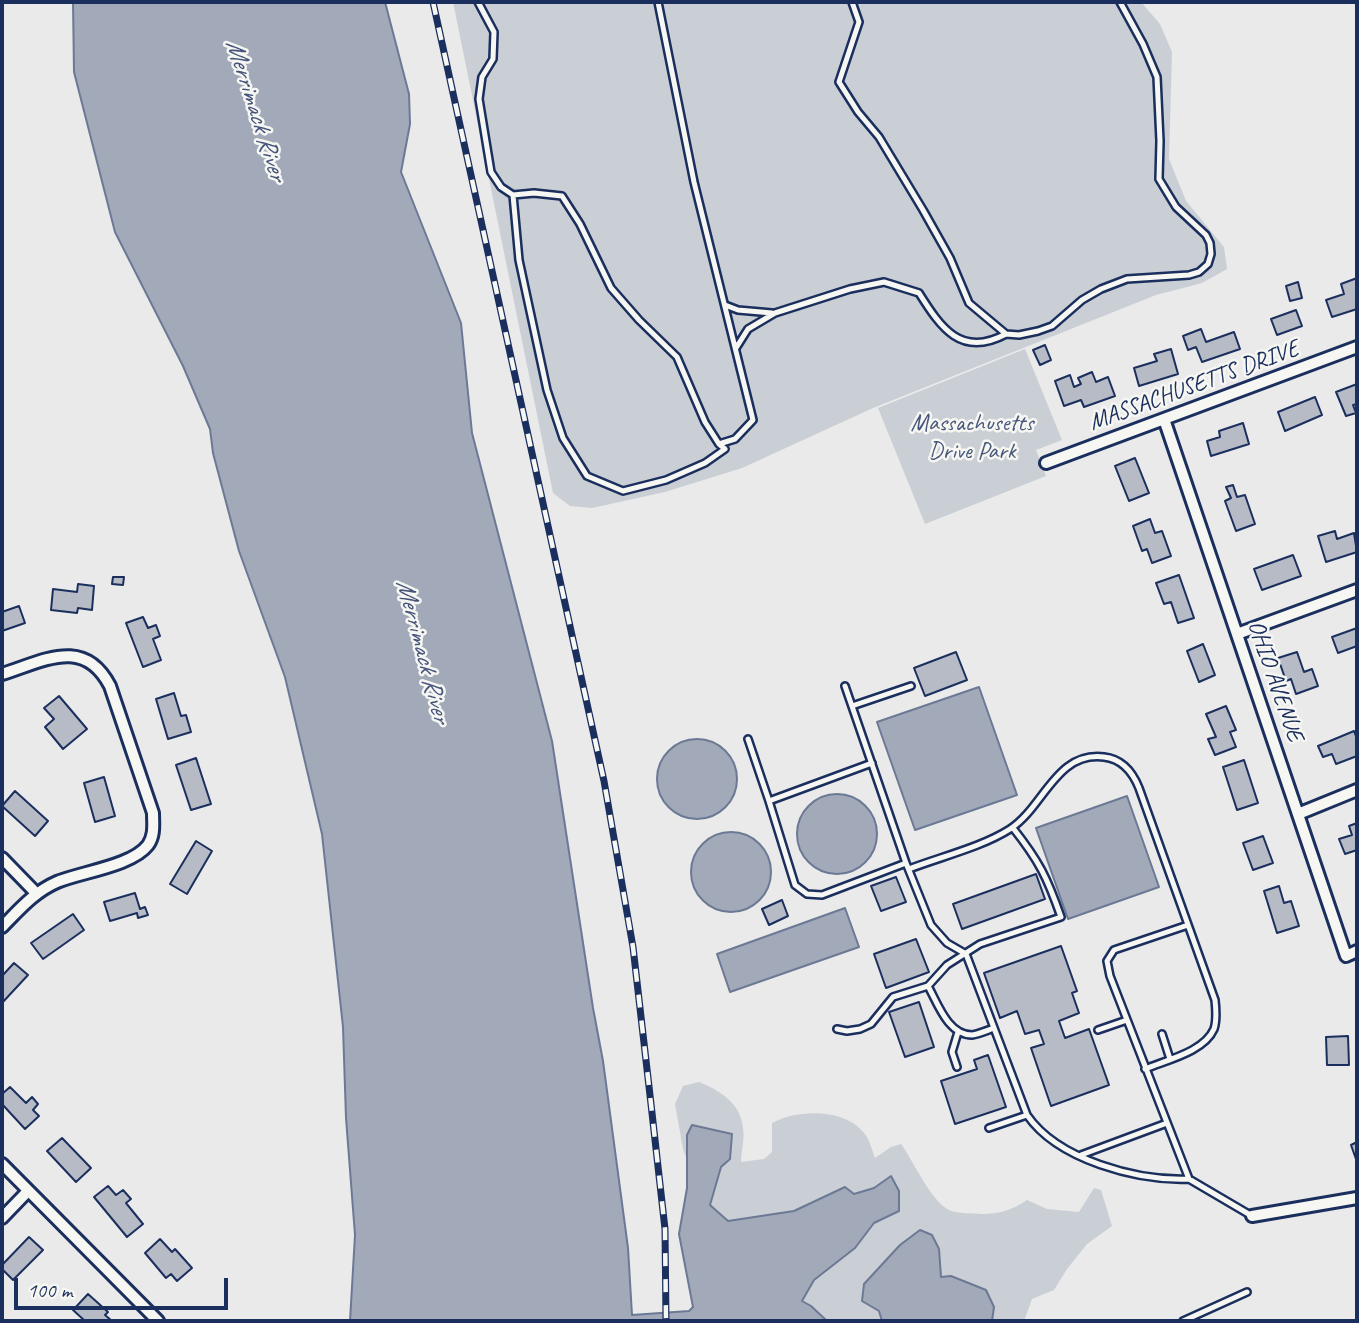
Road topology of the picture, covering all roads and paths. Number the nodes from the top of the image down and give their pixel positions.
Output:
1 (478, 2) edge
2 (658, 2) edge
3 (852, 2) edge
4 (1120, 2) edge
5 (513, 195) junction
6 (725, 305) junction
7 (775, 313) junction
8 (1006, 334) junction
9 (1357, 347) edge
10 (736, 348) junction
11 (1164, 419) junction
12 (719, 443) junction
13 (1046, 463) dead end
14 (1357, 590) edge
15 (1237, 634) junction
16 (2, 674) edge
17 (845, 686) dead end
18 (911, 686) dead end
19 (852, 706) junction
20 (748, 740) dead end
21 (872, 763) junction
22 (1357, 790) edge
23 (769, 801) junction
24 (1298, 814) junction
25 (1013, 828) junction
26 (2, 858) edge
27 (907, 866) junction
28 (36, 893) junction
29 (1188, 925) junction
30 (2, 927) edge
31 (1357, 951) edge
32 (966, 954) junction
33 (928, 986) junction
34 (1127, 1020) junction
35 (994, 1028) junction
36 (836, 1029) dead end
37 (1098, 1030) dead end
38 (958, 1032) junction
39 (1162, 1034) dead end
40 (1170, 1059) junction
41 (957, 1067) dead end
42 (1145, 1069) junction
43 (1027, 1115) junction
44 (1167, 1123) junction
45 (989, 1128) dead end
46 (1080, 1155) junction
47 (2, 1164) edge
48 (1189, 1180) junction
49 (28, 1191) junction
50 (1357, 1198) edge
51 (1252, 1216) joint
52 (2, 1218) edge
53 (1247, 1292) dead end
54 (158, 1321) edge
55 (1183, 1321) edge

1 - 5 lane
2 - 6 lane
3 - 8 lane
4 - 8 lane
5 - 12 lane
5 - 12 lane
6 - 7 lane
6 - 10 lane
7 - 8 lane
7 - 10 lane
9 - 11 street, MASSACHUSETTS DRIVE
10 - 12 lane
11 - 13 street, MASSACHUSETTS DRIVE
11 - 15 street, OHIO AVENUE
14 - 15 street
15 - 24 street, OHIO AVENUE
16 - 28 street
17 - 19 lane
18 - 19 lane
19 - 21 lane
20 - 23 lane
21 - 23 lane
21 - 27 lane
22 - 24 street
23 - 27 lane
24 - 31 street, OHIO AVENUE
25 - 27 lane
25 - 29 lane
25 - 32 lane
26 - 28 street
27 - 32 lane
28 - 30 street
29 - 34 lane
29 - 40 lane
32 - 33 lane
32 - 35 lane
33 - 36 lane
33 - 38 lane
34 - 37 lane
34 - 42 lane
35 - 38 lane
35 - 43 lane
38 - 41 lane
39 - 40 lane
40 - 42 lane
42 - 44 lane
43 - 45 lane
43 - 46 lane
44 - 46 lane
44 - 48 lane
46 - 48 lane
47 - 49 street
48 - 51 lane
49 - 52 street
49 - 54 street
50 - 51 street
53 - 55 lane

